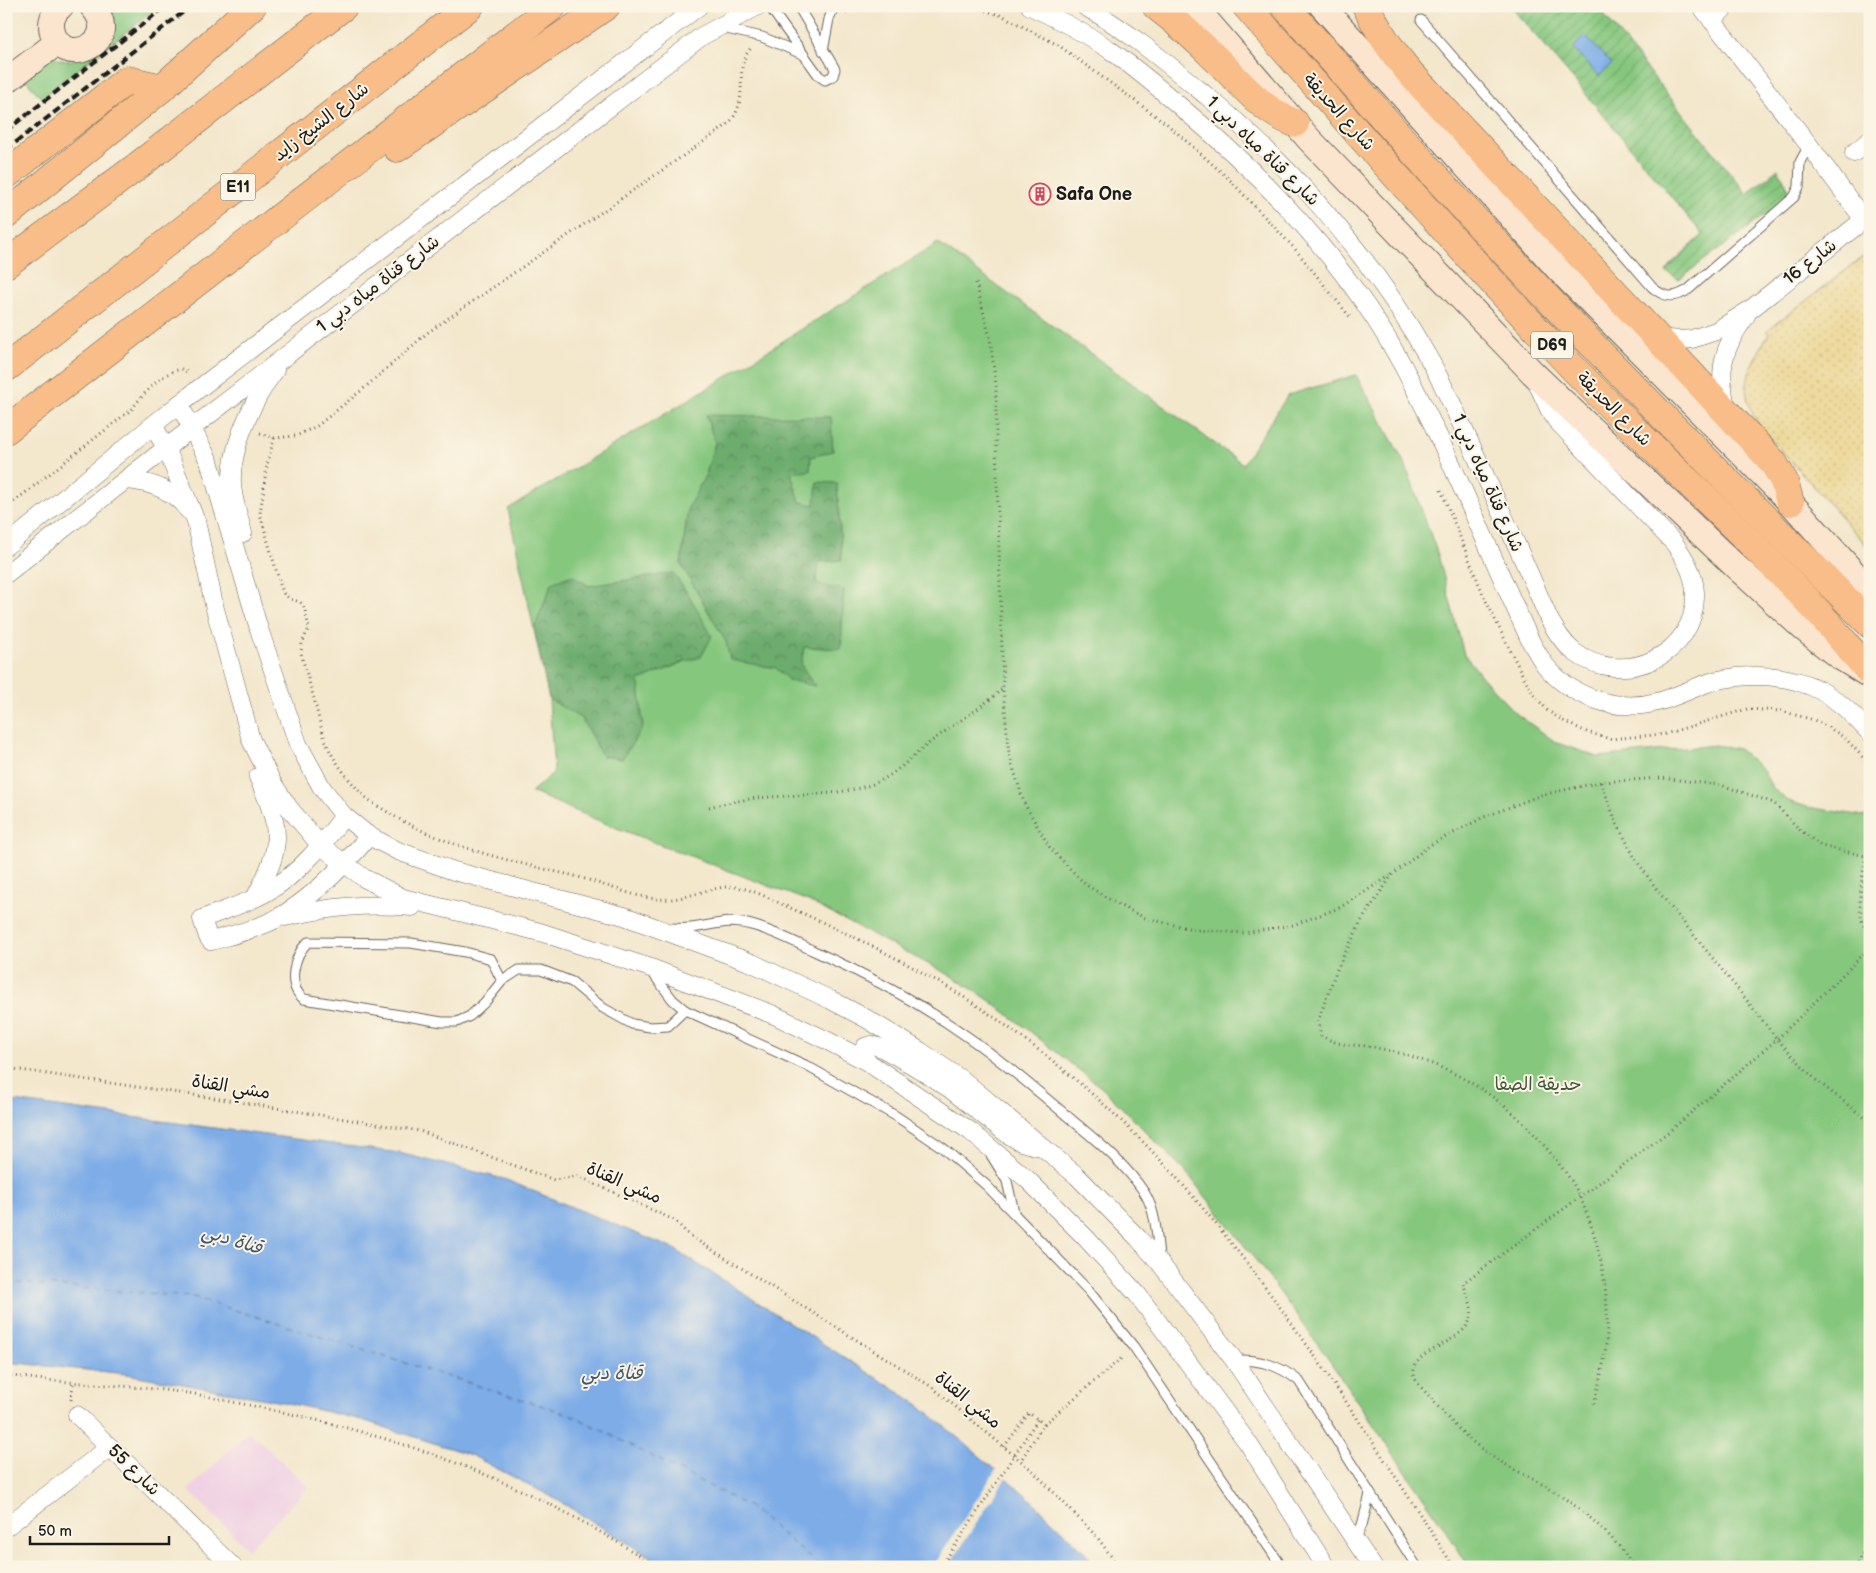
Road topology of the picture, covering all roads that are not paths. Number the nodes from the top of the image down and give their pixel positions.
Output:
1 (61, 6) edge
2 (252, 6) edge
3 (344, 6) edge
4 (470, 6) edge
5 (553, 6) edge
6 (606, 6) edge
7 (699, 6) edge
8 (758, 6) edge
9 (770, 6) edge
10 (798, 6) edge
11 (1030, 6) edge
12 (1084, 6) edge
13 (1156, 6) edge
14 (1194, 6) edge
15 (1246, 6) edge
16 (1285, 6) edge
17 (1322, 6) edge
18 (1366, 6) edge
19 (1726, 6) edge
20 (834, 7) edge
21 (98, 9) edge
22 (1704, 10) edge
23 (1421, 20) dead end
24 (717, 27) junction
25 (58, 42) junction
26 (823, 52) junction
27 (806, 56) junction
28 (6, 81) edge
29 (162, 88) junction
30 (1295, 124) junction
31 (1870, 140) edge
32 (1809, 145) junction
33 (1854, 153) dead end
34 (6, 175) edge
35 (310, 196) junction
36 (6, 215) edge
37 (1867, 217) edge
38 (6, 264) edge
39 (1751, 310) junction
40 (1657, 338) junction
41 (288, 353) junction
42 (6, 368) edge
43 (1533, 373) junction
44 (179, 404) junction
45 (1727, 410) junction
46 (153, 424) junction
47 (193, 428) junction
48 (6, 430) edge
49 (166, 448) junction
50 (126, 480) junction
51 (1790, 502) junction
52 (196, 521) junction
53 (6, 546) edge
54 (6, 574) edge
55 (1870, 591) edge
56 (254, 611) junction
57 (1870, 624) edge
58 (1870, 674) edge
59 (1870, 733) edge
60 (251, 740) junction
61 (344, 816) junction
62 (369, 836) junction
63 (321, 846) junction
64 (345, 864) junction
65 (254, 898) junction
66 (448, 910) junction
67 (274, 920) junction
68 (649, 924) junction
69 (648, 967) junction
70 (502, 981) junction
71 (685, 1010) junction
72 (866, 1062) junction
73 (984, 1142) junction
74 (1046, 1148) junction
75 (1014, 1214) junction
76 (1160, 1263) junction
77 (1234, 1360) junction
78 (77, 1415) dead end
79 (110, 1447) junction
80 (1370, 1494) junction
81 (6, 1526) edge
82 (1355, 1540) junction
83 (224, 1564) edge
84 (1282, 1567) edge
85 (1326, 1567) edge
86 (1373, 1567) edge
87 (1417, 1567) edge

1 - 25 main road
2 - 29 main road
3 - 38 main road
4 - 42 main road, شارع الشيخ زايد / E11
5 - 35 main road
6 - 35 main road
7 - 44 street, شارع قناة مياه دبي 1
8 - 24 street, شارع قناة مياه دبي 1
9 - 27 lane
10 - 26 lane
11 - 59 street, شارع قناة مياه دبي 1
12 - 43 street, شارع قناة مياه دبي 1
13 - 30 main road
14 - 30 main road
15 - 58 main road, شارع الحديقة / D69
16 - 57 main road, شارع الحديقة / D69
17 - 51 main road
18 - 40 main road
19 - 22 street
20 - 26 lane
21 - 25 main road
22 - 32 street
23 - 32 lane
24 - 27 lane
24 - 41 street, شارع قناة مياه دبي 1
25 - 28 main road
26 - 27 lane
29 - 34 main road
29 - 36 main road
30 - 43 main road
31 - 33 street
32 - 37 street
35 - 48 main road
37 - 39 street, شارع 16
39 - 40 street, شارع 16
39 - 45 street, شارع 16
40 - 45 main road
41 - 47 street, شارع قناة مياه دبي 1
41 - 56 street
43 - 58 main road
44 - 46 street, شارع قناة مياه دبي 1
44 - 47 street
45 - 51 main road
46 - 49 street
46 - 53 street, شارع قناة مياه دبي 1
47 - 49 street, شارع قناة مياه دبي 1
47 - 56 street
49 - 50 street, شارع قناة مياه دبي 1
49 - 52 street
50 - 52 street
50 - 54 street, شارع قناة مياه دبي 1
51 - 55 main road
52 - 60 street
56 - 61 street
60 - 63 street
60 - 65 street
61 - 62 street
61 - 63 street
62 - 64 street
62 - 68 street
63 - 64 street
63 - 65 street
64 - 66 street
64 - 67 street
65 - 67 street
66 - 67 street
66 - 69 street
68 - 74 street
68 - 76 lane
69 - 71 lane
69 - 72 street
70 - 70 lane
70 - 71 lane
71 - 75 lane
72 - 73 street
72 - 74 street
73 - 75 lane
73 - 85 street
74 - 76 street
75 - 84 lane
76 - 77 street
77 - 80 lane
77 - 82 street
78 - 79 street, شارع 55
79 - 81 street
79 - 83 street, شارع 55
80 - 82 lane
80 - 87 lane
82 - 86 street

